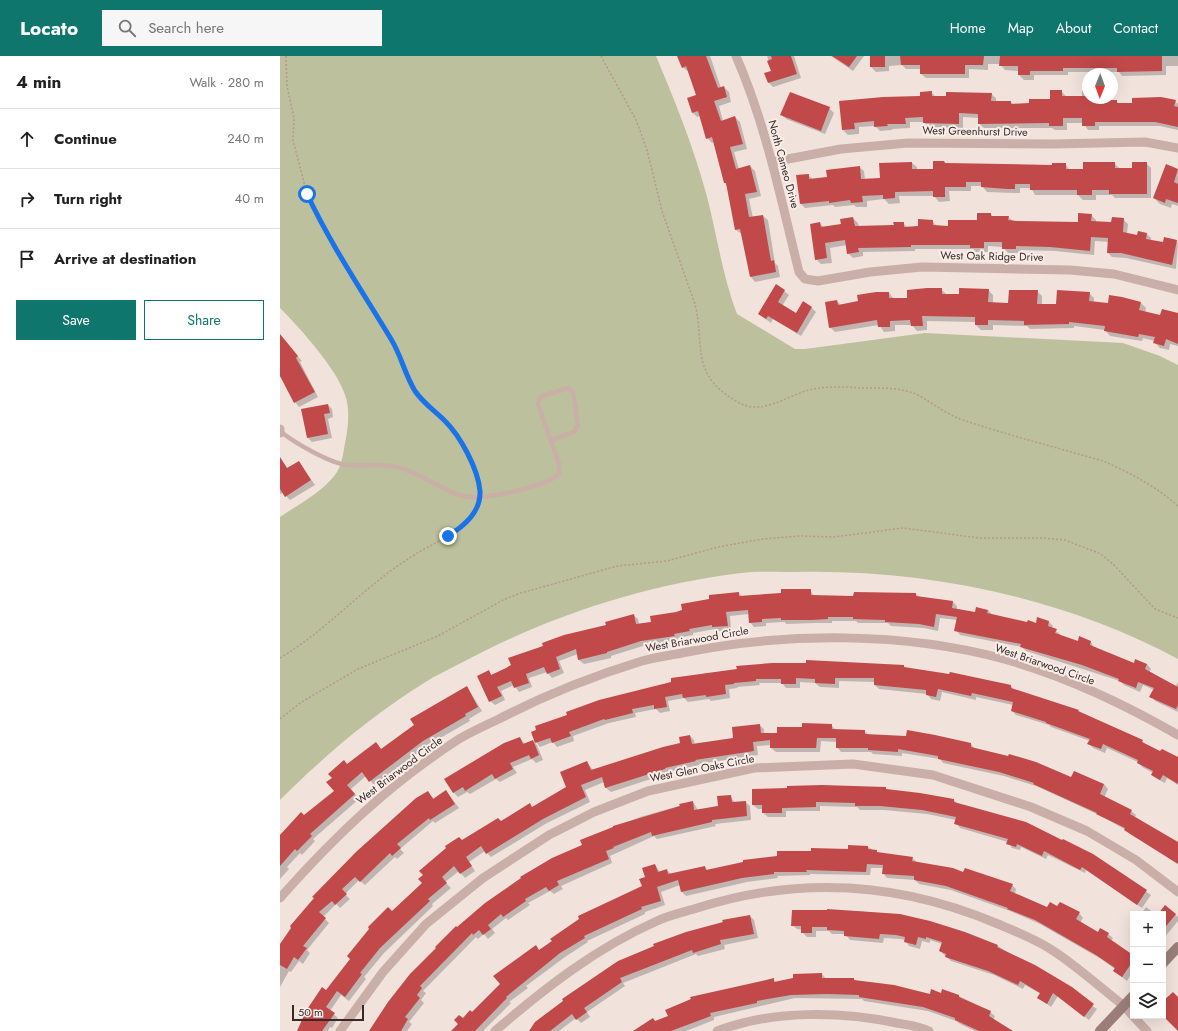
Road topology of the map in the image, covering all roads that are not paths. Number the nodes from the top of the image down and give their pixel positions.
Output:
1 (736, 56) edge
2 (1178, 148) edge
3 (772, 162) junction
4 (805, 279) joint
5 (1178, 290) edge
6 (280, 431) edge
7 (551, 440) junction
8 (1178, 735) edge
9 (1178, 892) edge
10 (280, 898) edge
11 (1178, 947) edge
12 (1166, 960) edge
13 (1130, 999) edge
14 (1124, 1006) junction
15 (1130, 1013) edge
16 (1136, 1019) edge
17 (340, 1031) edge
18 (495, 1031) edge
19 (717, 1031) edge
20 (929, 1031) edge
21 (1100, 1031) edge
22 (1147, 1031) edge

1 - 3 street, North Cameo Drive
2 - 3 street, West Greenhurst Drive
3 - 4 street, North Cameo Drive
4 - 5 street, West Oak Ridge Drive
6 - 7 lane
7 - 7 lane
8 - 10 street, West Briarwood Circle
9 - 17 street, West Glen Oaks Circle
11 - 12 street
13 - 14 street
14 - 15 street
14 - 18 street
14 - 21 street
16 - 22 street
19 - 20 street

